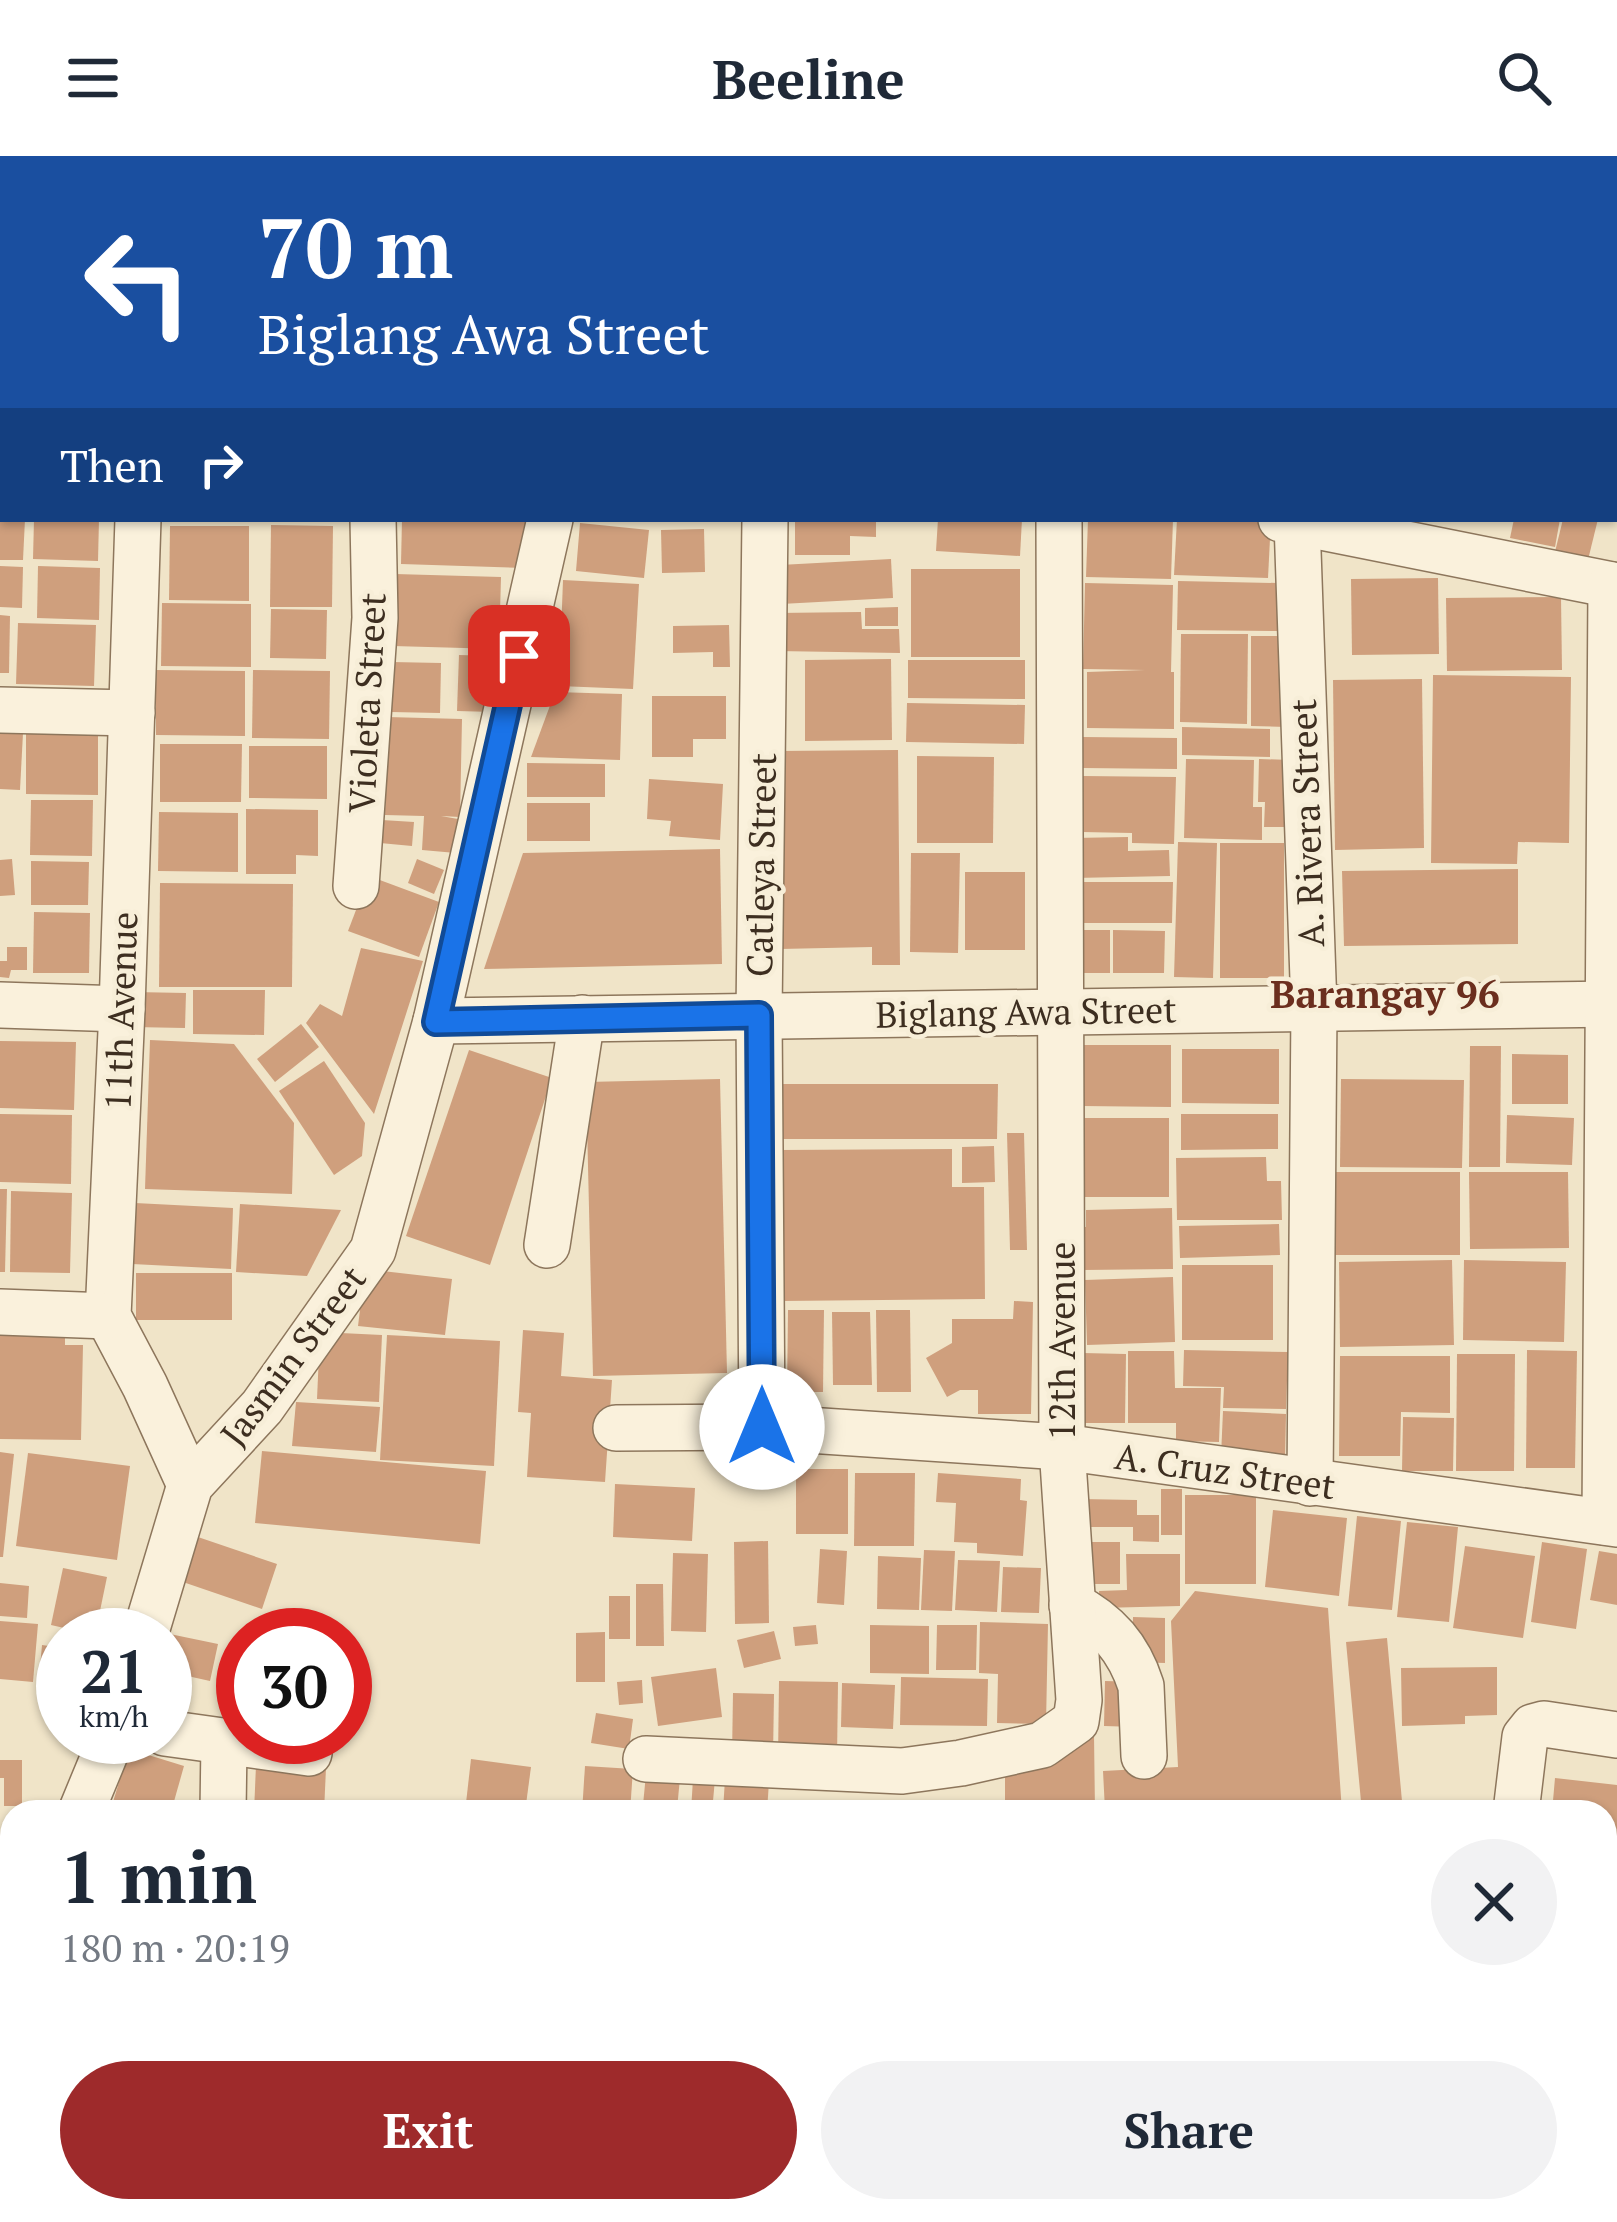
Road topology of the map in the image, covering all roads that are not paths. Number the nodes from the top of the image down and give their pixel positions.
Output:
1 (138, 522) edge
2 (374, 522) edge
3 (549, 522) edge
4 (765, 522) edge
5 (1059, 522) edge
6 (1289, 522) edge
7 (1299, 522) edge
8 (1614, 585) edge
9 (0, 710) edge
10 (132, 713) junction
11 (356, 886) dead end
12 (1613, 1004) edge
13 (0, 1006) edge
14 (1314, 1008) junction
15 (122, 1009) junction
16 (1060, 1012) junction
17 (759, 1015) junction
18 (582, 1018) junction
19 (436, 1022) junction
20 (547, 1245) dead end
21 (0, 1312) edge
22 (108, 1316) junction
23 (762, 1427) junction
24 (616, 1428) dead end
25 (1062, 1447) junction
26 (1310, 1484) junction
27 (190, 1485) junction
28 (1611, 1523) edge
29 (1072, 1604) junction
30 (153, 1608) edge
31 (1617, 1735) edge
32 (1144, 1756) dead end
33 (646, 1759) dead end
34 (101, 1764) edge
35 (224, 1764) edge
36 (86, 1800) edge
37 (223, 1800) edge
38 (1518, 1800) edge

1 - 10 street, 11th Avenue
2 - 11 street, Violeta Street
3 - 19 street, Jasmin Street
4 - 17 street, Catleya Street
5 - 16 street, 12th Avenue
6 - 14 street, A. Rivera Street
7 - 8 street
8 - 12 street
9 - 10 street
10 - 15 street, 11th Avenue
12 - 14 street, Biglang Awa Street
12 - 28 street
13 - 15 street
14 - 16 street, Biglang Awa Street
14 - 26 street, A. Rivera Street
15 - 22 street, 11th Avenue
16 - 17 street, Biglang Awa Street
16 - 25 street, 12th Avenue
17 - 18 street, Biglang Awa Street
17 - 23 street, Catleya Street
18 - 19 street, Biglang Awa Street
18 - 20 street
19 - 27 street, Jasmin Street
21 - 22 street
22 - 27 street
23 - 24 street, A. Cruz Street
23 - 25 street, A. Cruz Street
25 - 26 street, A. Cruz Street
25 - 29 street, 12th Avenue
26 - 28 street, A. Cruz Street
27 - 30 street
29 - 32 street
29 - 33 street, 12th Avenue
31 - 38 street
34 - 36 street
35 - 37 street

